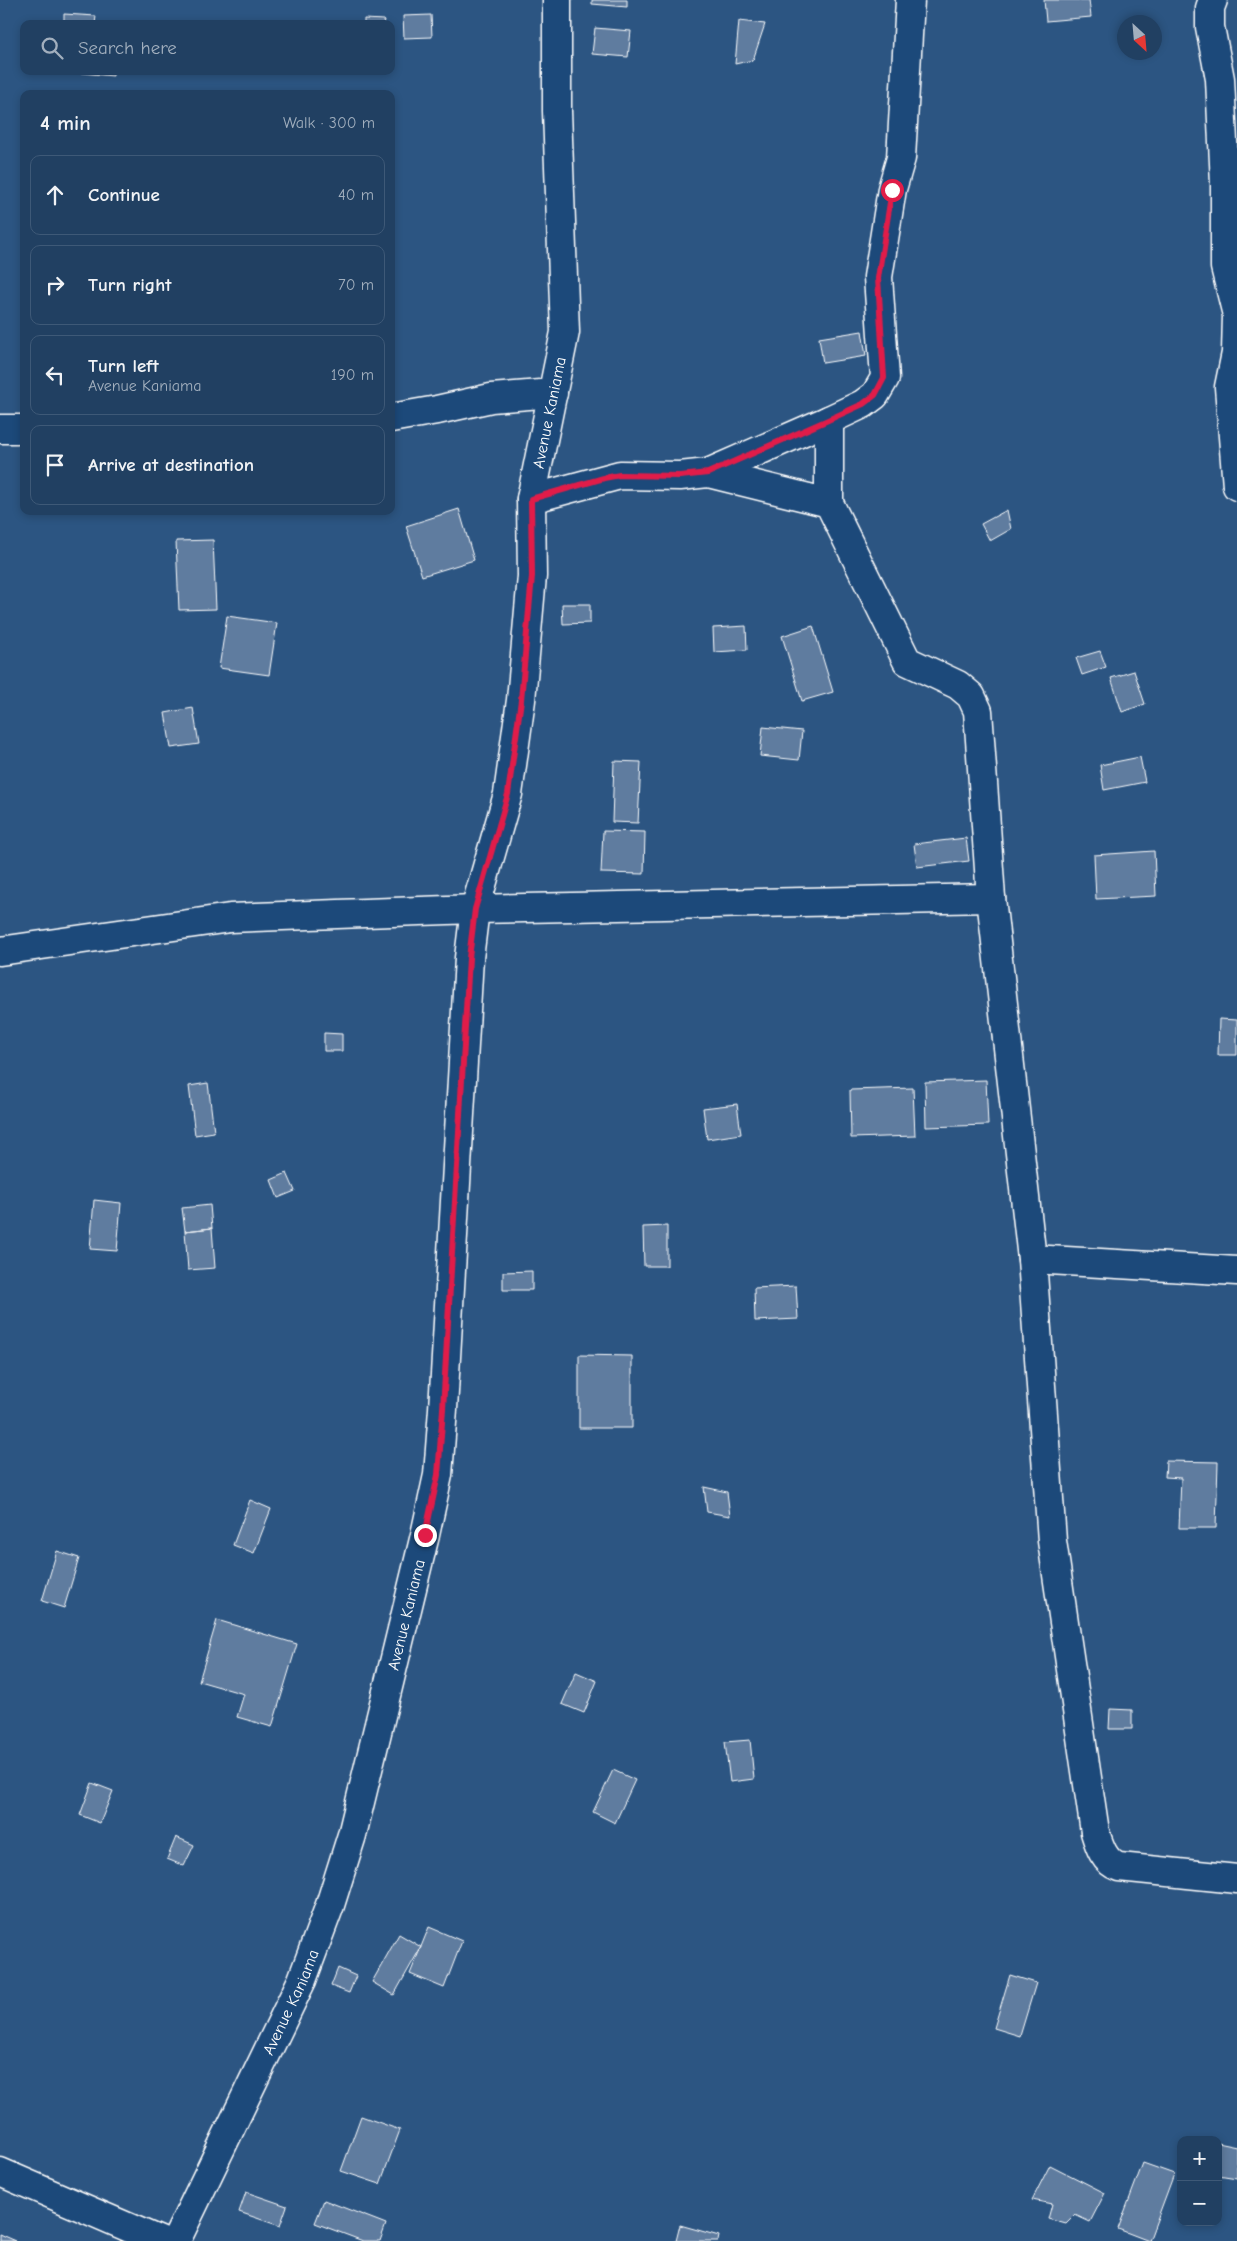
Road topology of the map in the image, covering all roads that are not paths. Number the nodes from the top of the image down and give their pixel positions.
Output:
1 (557, 0) edge
2 (910, 0) edge
3 (1213, 0) edge
4 (552, 393) junction
5 (395, 417) edge
6 (828, 420) junction
7 (0, 429) edge
8 (20, 429) edge
9 (708, 473) junction
10 (1237, 486) edge
11 (531, 499) junction
12 (829, 503) junction
13 (991, 898) junction
14 (475, 909) junction
15 (0, 951) edge
16 (1032, 1259) junction
17 (1237, 1271) edge
18 (1237, 1879) edge
19 (0, 2172) edge
20 (160, 2241) edge
21 (176, 2241) edge

1 - 4 street, Avenue Kaniama
2 - 6 street
3 - 10 street
4 - 5 street
4 - 11 street, Avenue Kaniama
6 - 9 street
6 - 12 street
7 - 8 street
9 - 11 street
9 - 12 street
11 - 14 street, Avenue Kaniama
12 - 13 street
13 - 14 street
13 - 16 street
14 - 15 street
14 - 21 street, Avenue Kaniama
16 - 17 street
16 - 18 street
19 - 20 street

